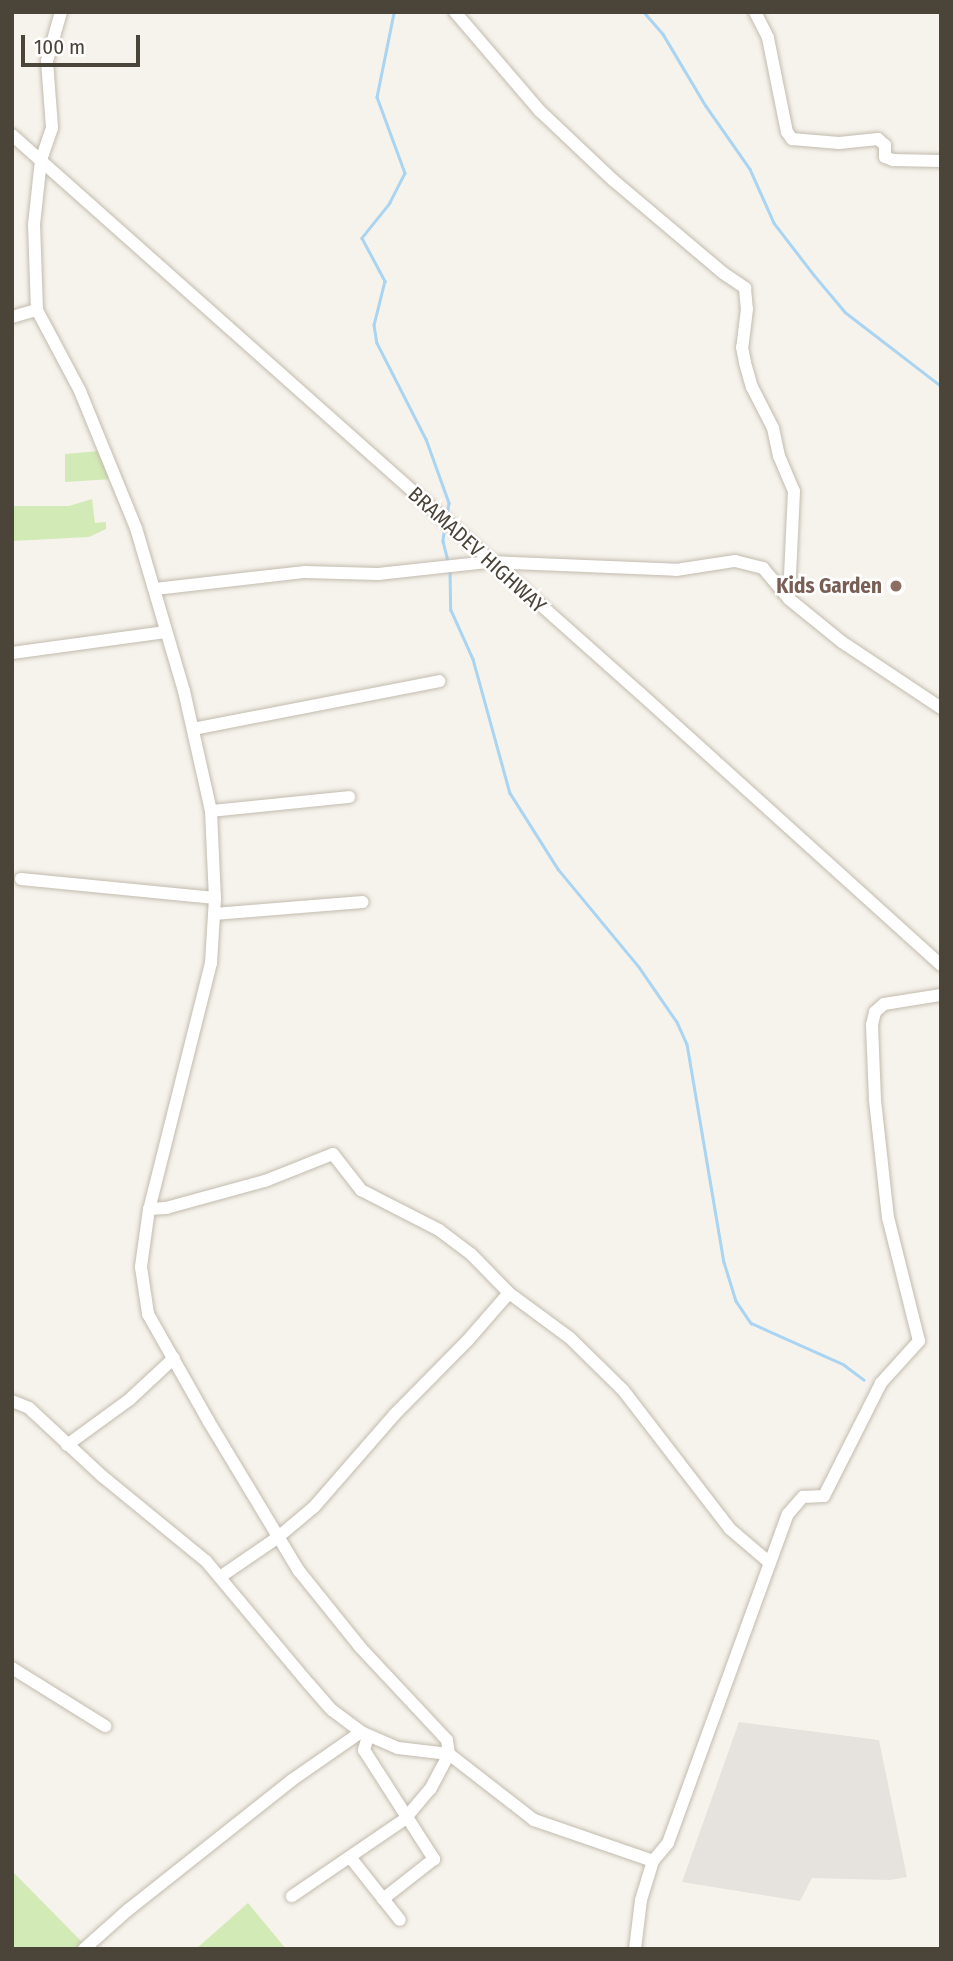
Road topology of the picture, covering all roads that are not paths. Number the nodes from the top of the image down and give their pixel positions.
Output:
1 (61, 12) edge
2 (454, 12) edge
3 (755, 12) edge
4 (12, 135) edge
5 (41, 160) junction
6 (941, 160) edge
7 (37, 310) junction
8 (12, 317) edge
9 (489, 562) junction
10 (155, 589) junction
11 (789, 599) junction
12 (166, 632) junction
13 (12, 653) edge
14 (439, 681) dead end
15 (941, 708) edge
16 (192, 729) junction
17 (349, 797) dead end
18 (211, 811) junction
19 (21, 879) dead end
20 (215, 898) junction
21 (363, 902) dead end
22 (214, 914) junction
23 (941, 965) edge
24 (941, 995) edge
25 (149, 1209) junction
26 (509, 1293) junction
27 (174, 1358) junction
28 (12, 1401) edge
29 (67, 1445) junction
30 (277, 1538) junction
31 (769, 1563) junction
32 (220, 1577) junction
33 (12, 1668) edge
34 (105, 1726) dead end
35 (365, 1734) junction
36 (449, 1754) junction
37 (405, 1819) junction
38 (350, 1857) junction
39 (653, 1861) junction
40 (292, 1896) dead end
41 (383, 1899) junction
42 (400, 1920) dead end
43 (84, 1949) edge
44 (635, 1949) edge

1 - 5 street
2 - 11 street
3 - 6 street
4 - 5 street, BRAMADEV HIGHWAY
5 - 7 street
5 - 9 street, BRAMADEV HIGHWAY
7 - 8 street
7 - 10 street
9 - 10 street
9 - 11 street
9 - 23 street, BRAMADEV HIGHWAY
10 - 12 street
11 - 15 street
12 - 13 street
12 - 16 street
14 - 16 street
16 - 18 street
17 - 18 street
18 - 20 street
19 - 20 street
20 - 22 street
21 - 22 street
22 - 25 street
24 - 31 street
25 - 26 street
25 - 27 street
26 - 30 street
26 - 31 street
27 - 29 street
27 - 30 street
28 - 29 street
29 - 32 street
30 - 32 street
30 - 36 street
31 - 39 street
32 - 35 street
33 - 34 street
35 - 36 street
35 - 37 street
35 - 43 street
36 - 37 street
36 - 39 street
37 - 38 street
37 - 41 street
38 - 40 street
38 - 41 street
39 - 44 street
41 - 42 street

